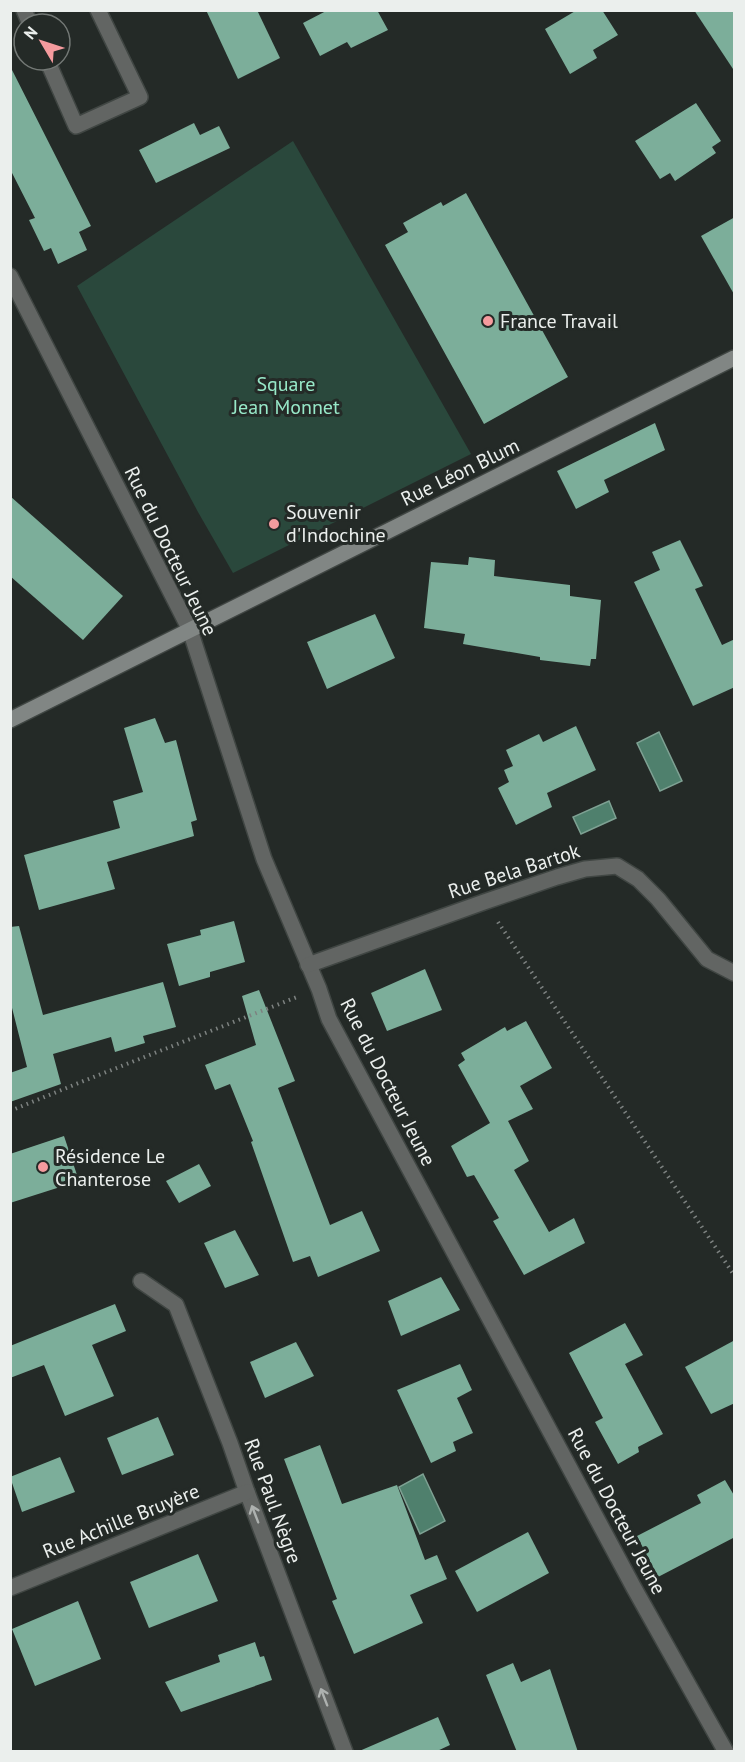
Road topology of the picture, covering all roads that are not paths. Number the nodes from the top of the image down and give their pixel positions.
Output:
1 (98, 10) edge
2 (52, 72) edge
3 (10, 276) edge
4 (735, 358) edge
5 (189, 630) junction
6 (10, 720) edge
7 (308, 965) junction
8 (735, 973) edge
9 (141, 1281) dead end
10 (247, 1492) junction
11 (10, 1588) edge
12 (345, 1752) edge
13 (726, 1752) edge

1 - 2 street
3 - 5 street, Rue du Docteur Jeune
4 - 5 street, Rue Léon Blum
5 - 6 street, Rue Léon Blum
5 - 7 street, Rue du Docteur Jeune
7 - 8 street, Rue Bela Bartok
7 - 13 street, Rue du Docteur Jeune
9 - 10 street, Rue Paul Nègre
10 - 11 street, Rue Achille Bruyère
12 -> 10 street, Rue Paul Nègre

